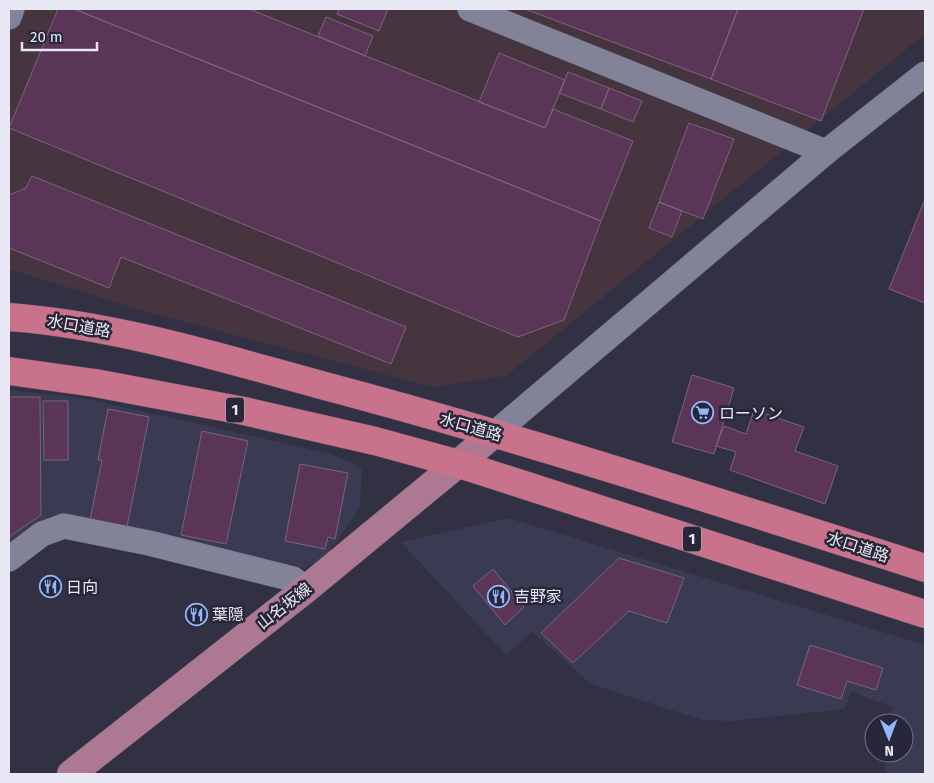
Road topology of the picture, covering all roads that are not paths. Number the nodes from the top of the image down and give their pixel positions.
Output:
1 (12, 9) edge
2 (470, 9) edge
3 (9, 17) edge
4 (925, 74) edge
5 (826, 152) junction
6 (9, 317) edge
7 (9, 358) edge
8 (9, 371) edge
9 (95, 382) junction
10 (495, 434) junction
11 (459, 464) junction
12 (9, 559) edge
13 (925, 568) edge
14 (306, 589) junction
15 (925, 614) edge
16 (71, 774) edge

1 - 3 street
2 - 5 street
4 - 5 street
5 - 10 street
6 - 10 highway, 水口道路
7 - 9 highway
8 - 9 highway, 1
9 - 11 highway, 1
10 - 11 main road, 山名坂線
10 - 13 highway, 水口道路
11 - 14 main road, 山名坂線
11 - 15 highway, 1
12 - 14 street
14 - 16 main road, 山名坂線

